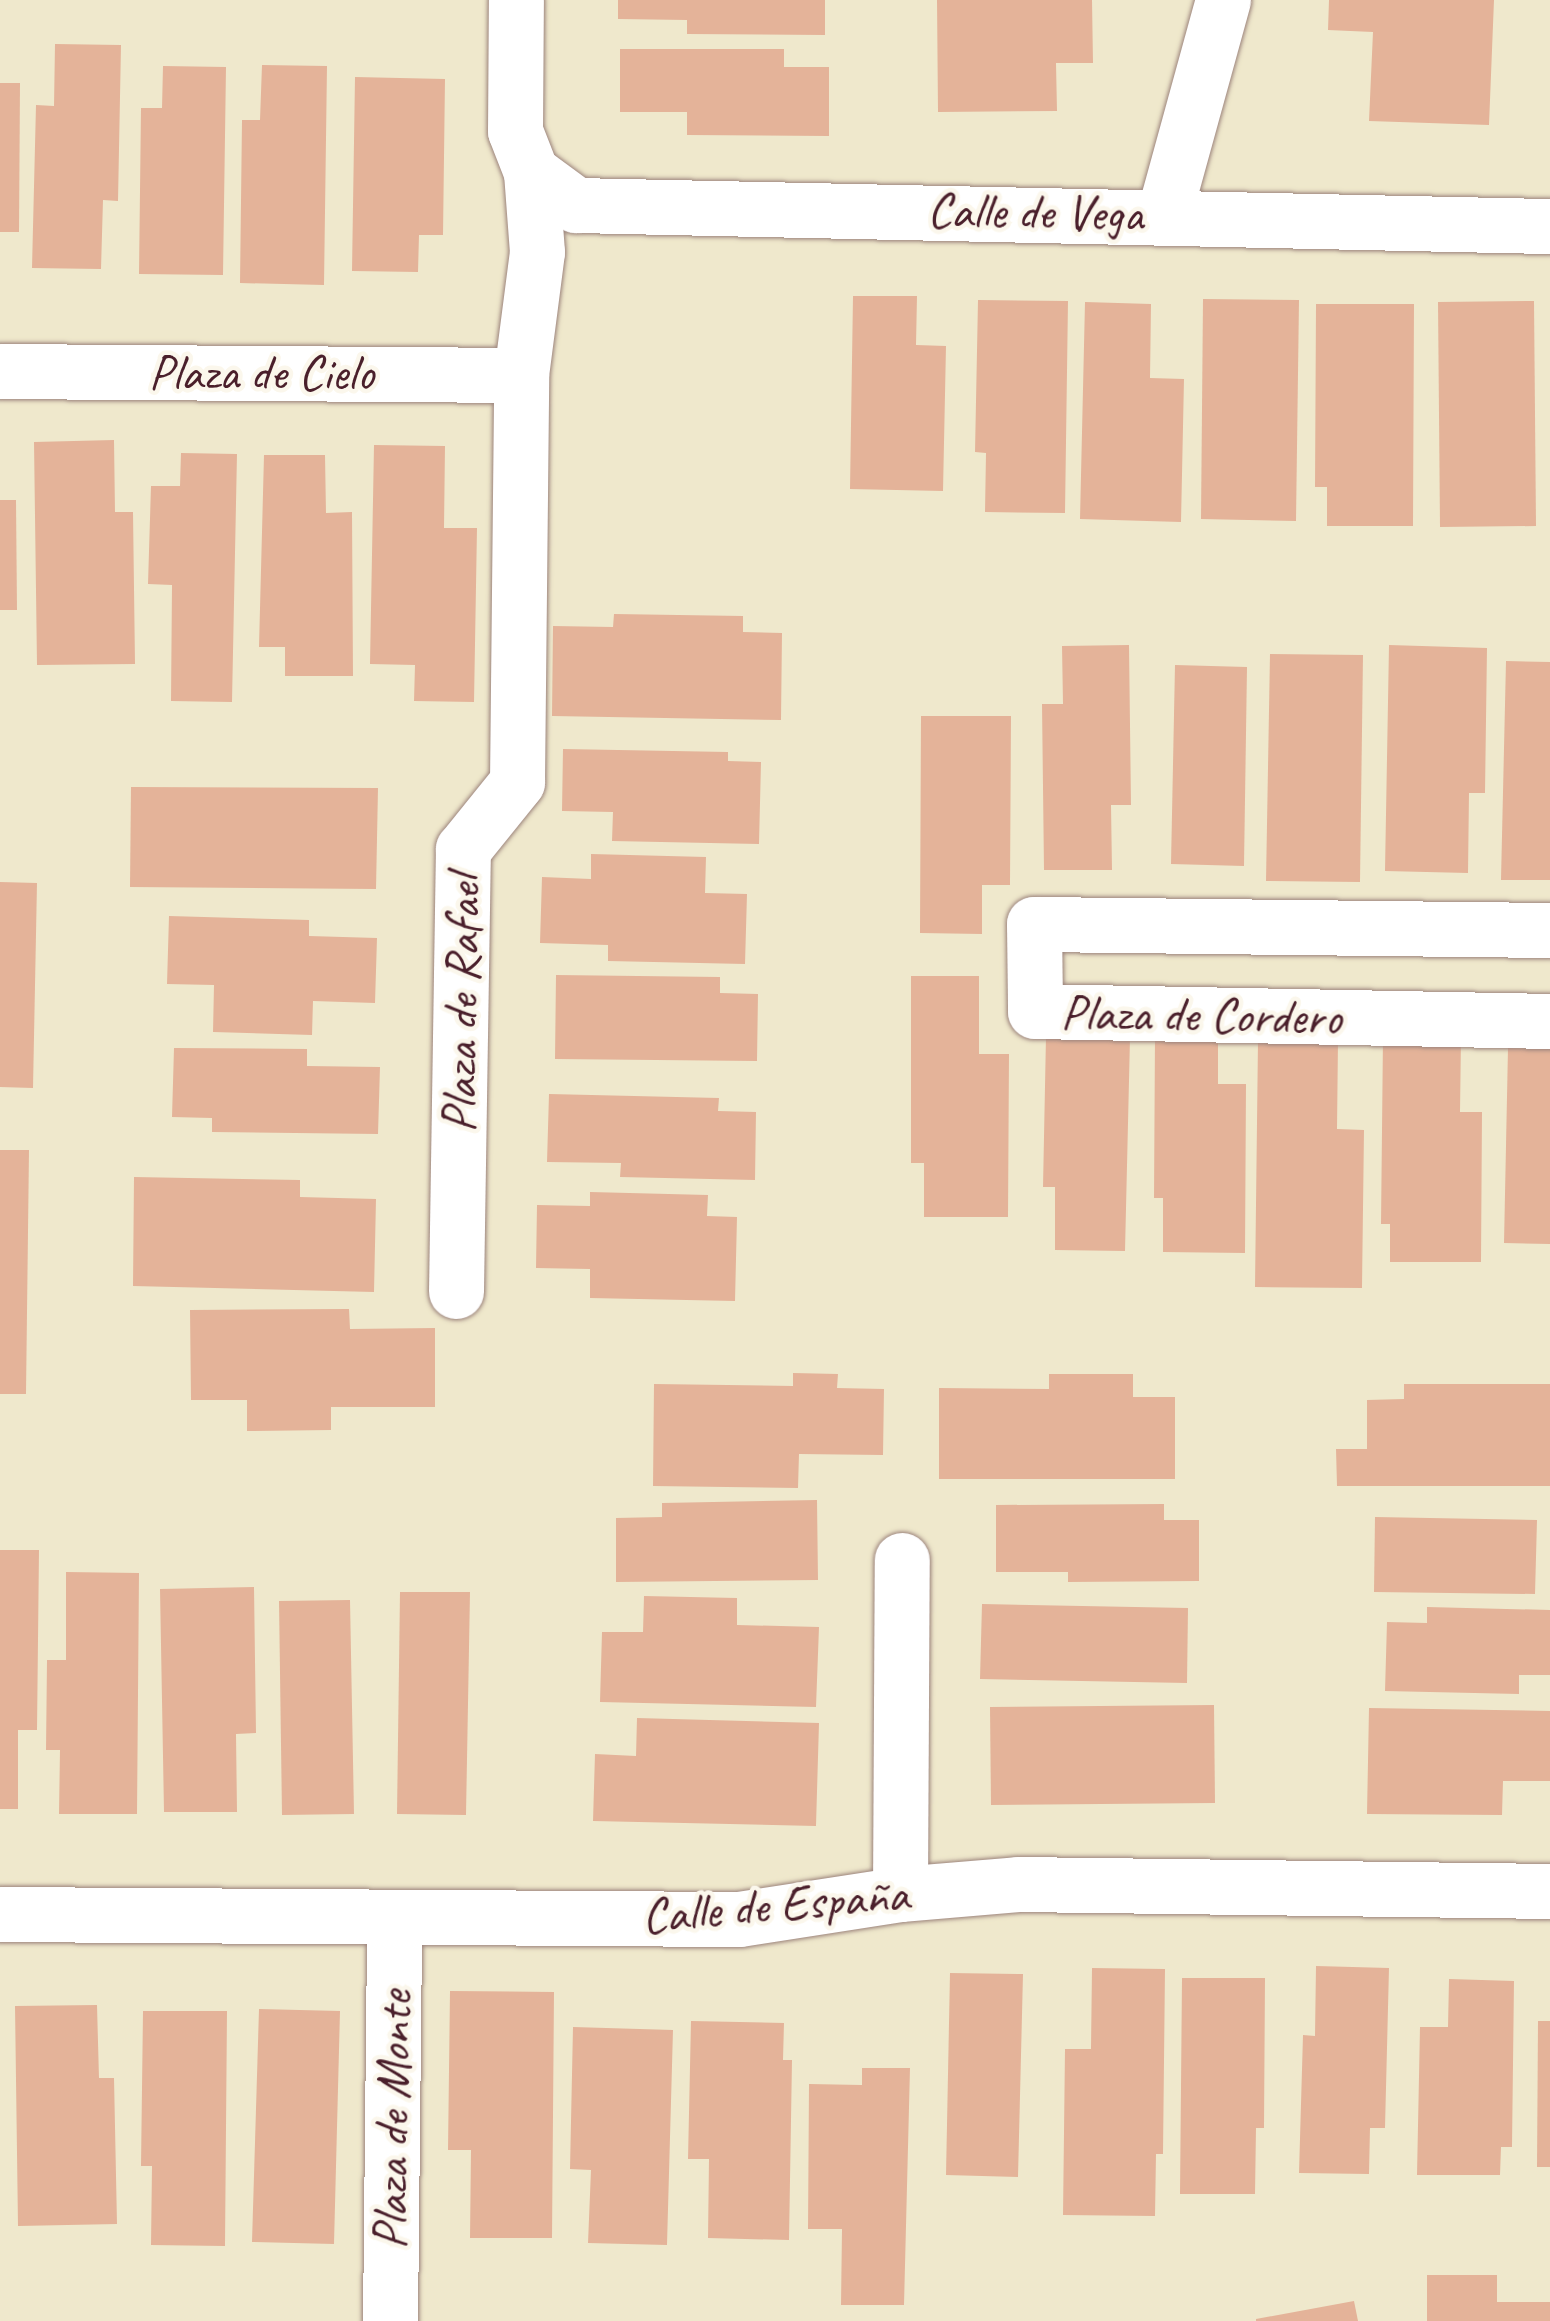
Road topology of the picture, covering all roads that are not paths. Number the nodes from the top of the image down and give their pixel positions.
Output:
1 (516, 0) edge
2 (1223, 0) edge
3 (531, 172) junction
4 (1164, 214) junction
5 (1550, 226) edge
6 (0, 371) edge
7 (522, 375) junction
8 (1550, 930) edge
9 (1550, 1021) edge
10 (456, 1291) dead end
11 (902, 1560) dead end
12 (1550, 1891) edge
13 (900, 1894) junction
14 (0, 1914) edge
15 (394, 1918) junction
16 (390, 2321) edge

1 - 3 street, Plaza de Rafael
2 - 4 street
3 - 4 street, Calle de Vega
3 - 7 street, Plaza de Rafael
4 - 5 street, Calle de Vega
6 - 7 street, Plaza de Cielo
7 - 10 street, Plaza de Rafael
8 - 9 street, Plaza de Cordero
11 - 13 street
12 - 13 street, Calle de España
13 - 15 street, Calle de España
14 - 15 street, Calle de España
15 - 16 street, Plaza de Monte

